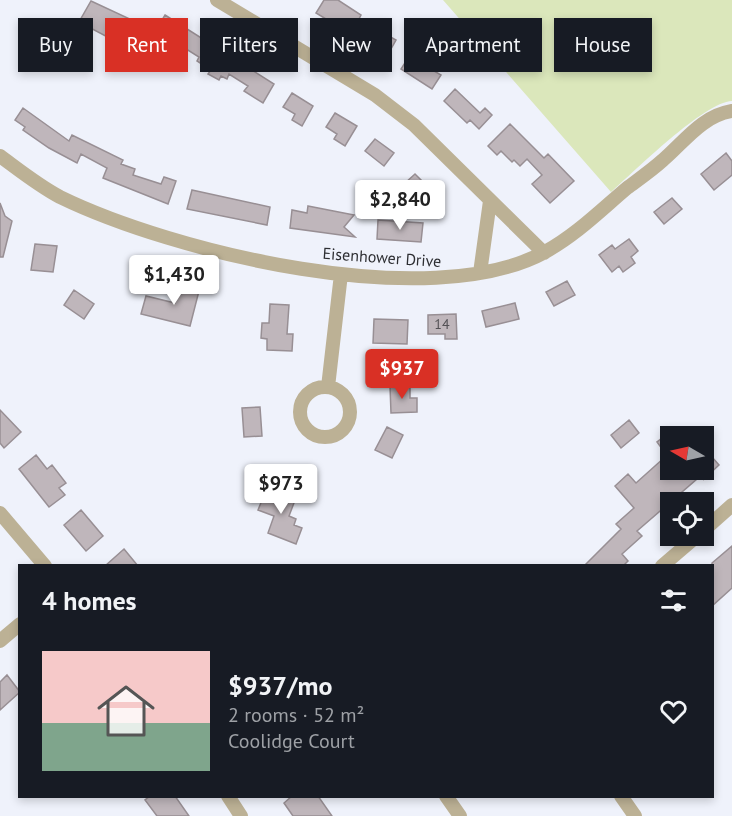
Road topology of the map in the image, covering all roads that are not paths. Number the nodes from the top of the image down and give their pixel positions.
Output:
1 (217, 0) edge
2 (732, 111) edge
3 (0, 156) edge
4 (490, 201) junction
5 (544, 253) junction
6 (480, 273) junction
7 (341, 274) junction
8 (328, 387) dead end
9 (732, 506) edge
10 (0, 513) edge
11 (714, 521) edge
12 (685, 546) edge
13 (43, 564) edge
14 (664, 564) edge
15 (18, 626) edge
16 (0, 641) edge
17 (229, 798) edge
18 (447, 798) edge
19 (622, 798) edge
20 (241, 816) edge
21 (460, 816) edge
22 (636, 816) edge

1 - 4 street
2 - 5 street, Eisenhower Drive
3 - 7 street, Eisenhower Drive
4 - 5 street
4 - 6 street
5 - 6 street, Eisenhower Drive
6 - 7 street, Eisenhower Drive
7 - 8 street
9 - 11 street
10 - 13 street
12 - 14 street
15 - 16 street
17 - 20 street
18 - 21 street
19 - 22 street

